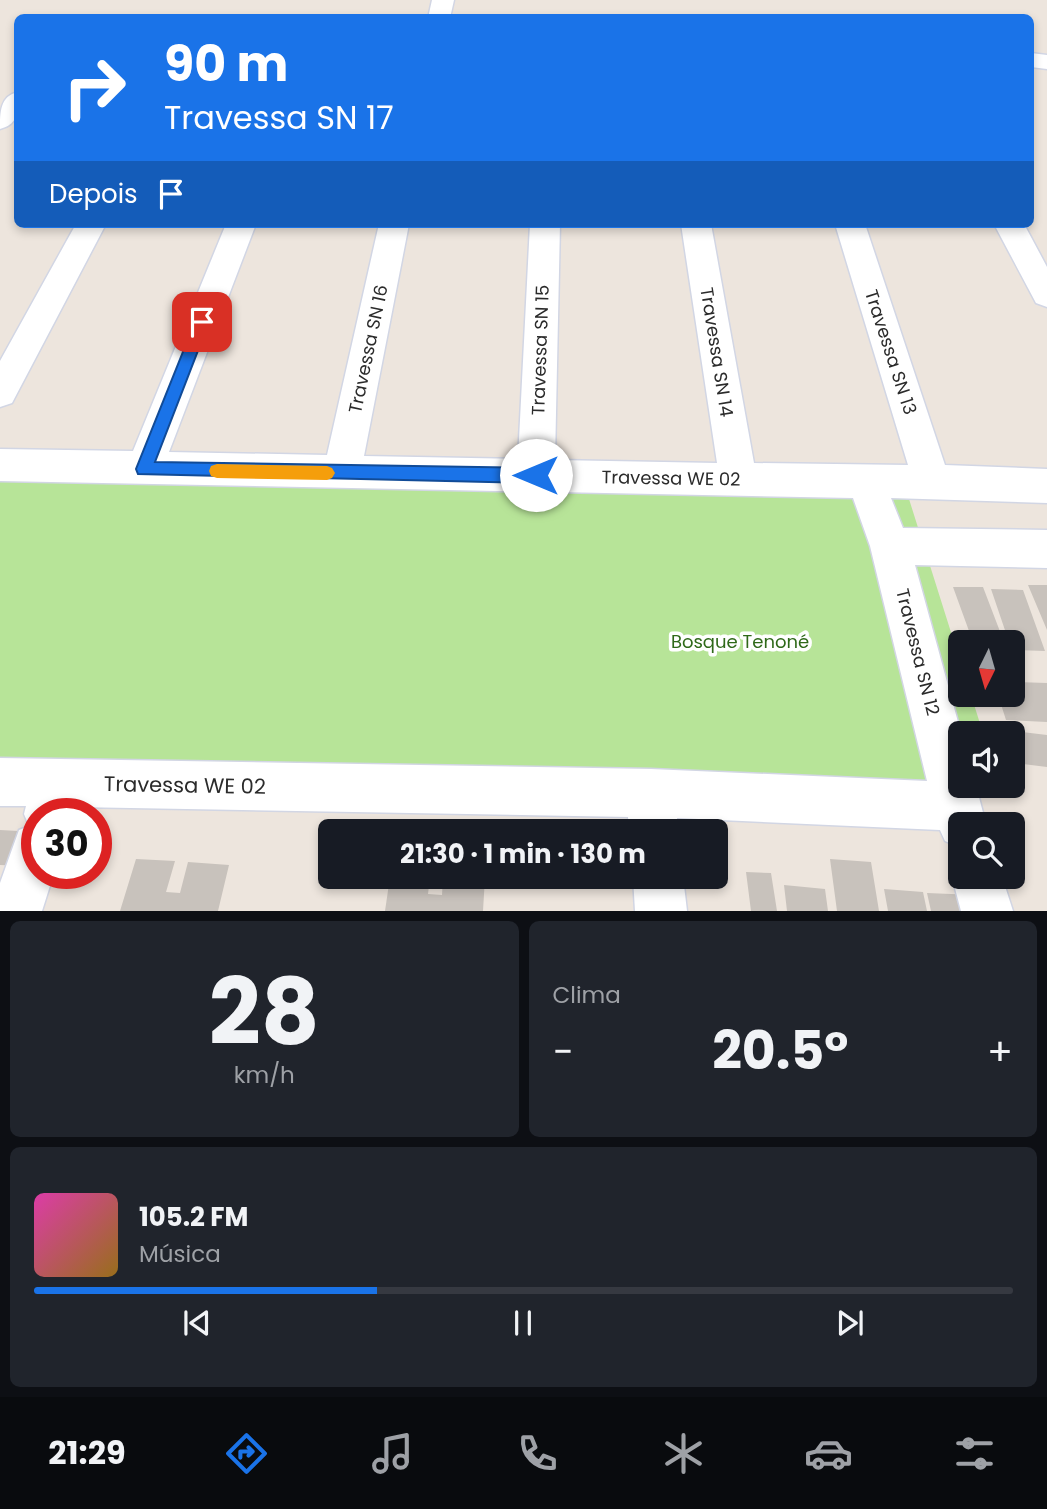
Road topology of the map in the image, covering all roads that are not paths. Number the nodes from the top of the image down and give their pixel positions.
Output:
1 (14, 104) edge
2 (0, 121) edge
3 (89, 228) edge
4 (239, 228) edge
5 (393, 228) edge
6 (545, 228) edge
7 (696, 228) edge
8 (851, 228) edge
9 (1011, 228) edge
10 (1047, 295) edge
11 (0, 393) edge
12 (0, 465) edge
13 (144, 469) junction
14 (342, 473) junction
15 (536, 475) junction
16 (738, 479) junction
17 (932, 481) junction
18 (866, 482) junction
19 (1047, 486) edge
20 (890, 546) junction
21 (1047, 549) edge
22 (0, 782) edge
23 (54, 798) edge
24 (112, 799) edge
25 (652, 812) edge
26 (959, 812) edge
27 (948, 816) edge
28 (23, 889) edge
29 (659, 889) edge
30 (981, 889) edge
31 (16, 911) edge
32 (661, 911) edge
33 (987, 911) edge

1 - 2 street
3 - 11 street
4 - 13 street
5 - 14 street, Travessa SN 16
6 - 15 street, Travessa SN 15
7 - 16 street, Travessa SN 14
8 - 17 street, Travessa SN 13
9 - 10 street
12 - 13 street, Travessa WE 02
13 - 14 street, Travessa WE 02
14 - 15 street, Travessa WE 02
15 - 16 street, Travessa WE 02
16 - 18 street, Travessa WE 02
17 - 18 street, Travessa WE 02
17 - 19 street, Travessa WE 02
18 - 20 street, Travessa SN 12
20 - 21 street
20 - 26 street, Travessa SN 12
22 - 23 street, Travessa WE 02
24 - 25 street, Travessa WE 02
25 - 27 street, Travessa WE 02
28 - 31 street
29 - 32 street
30 - 33 street

